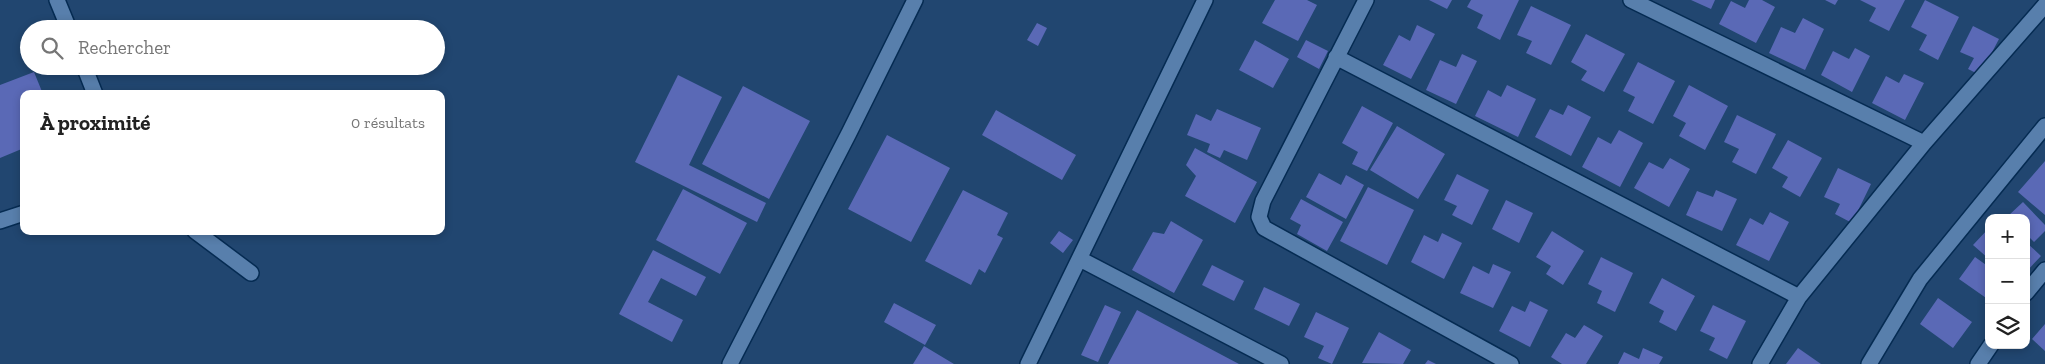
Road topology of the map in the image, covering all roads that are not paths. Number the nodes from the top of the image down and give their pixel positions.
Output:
1 (57, 0) edge
2 (915, 0) edge
3 (1205, 0) edge
4 (1366, 0) edge
5 (1632, 0) edge
6 (2045, 5) edge
7 (65, 20) edge
8 (1336, 57) junction
9 (88, 75) edge
10 (93, 90) edge
11 (2045, 126) edge
12 (1924, 142) junction
13 (20, 214) edge
14 (0, 221) edge
15 (200, 235) edge
16 (1080, 259) junction
17 (2045, 270) edge
18 (250, 273) dead end
19 (2030, 288) edge
20 (1799, 297) junction
21 (1988, 349) edge
22 (730, 364) edge
23 (1028, 364) edge
24 (1281, 364) edge
25 (1511, 364) edge
26 (1760, 364) edge
27 (1869, 364) edge
28 (1978, 364) edge

1 - 7 street
2 - 22 street
3 - 16 street
4 - 8 street
5 - 12 street
6 - 12 street
8 - 20 street
8 - 25 street
9 - 10 street
11 - 27 street
12 - 20 street
13 - 14 street
15 - 18 street
16 - 23 street
16 - 24 street
17 - 19 street
20 - 26 street
21 - 28 street

